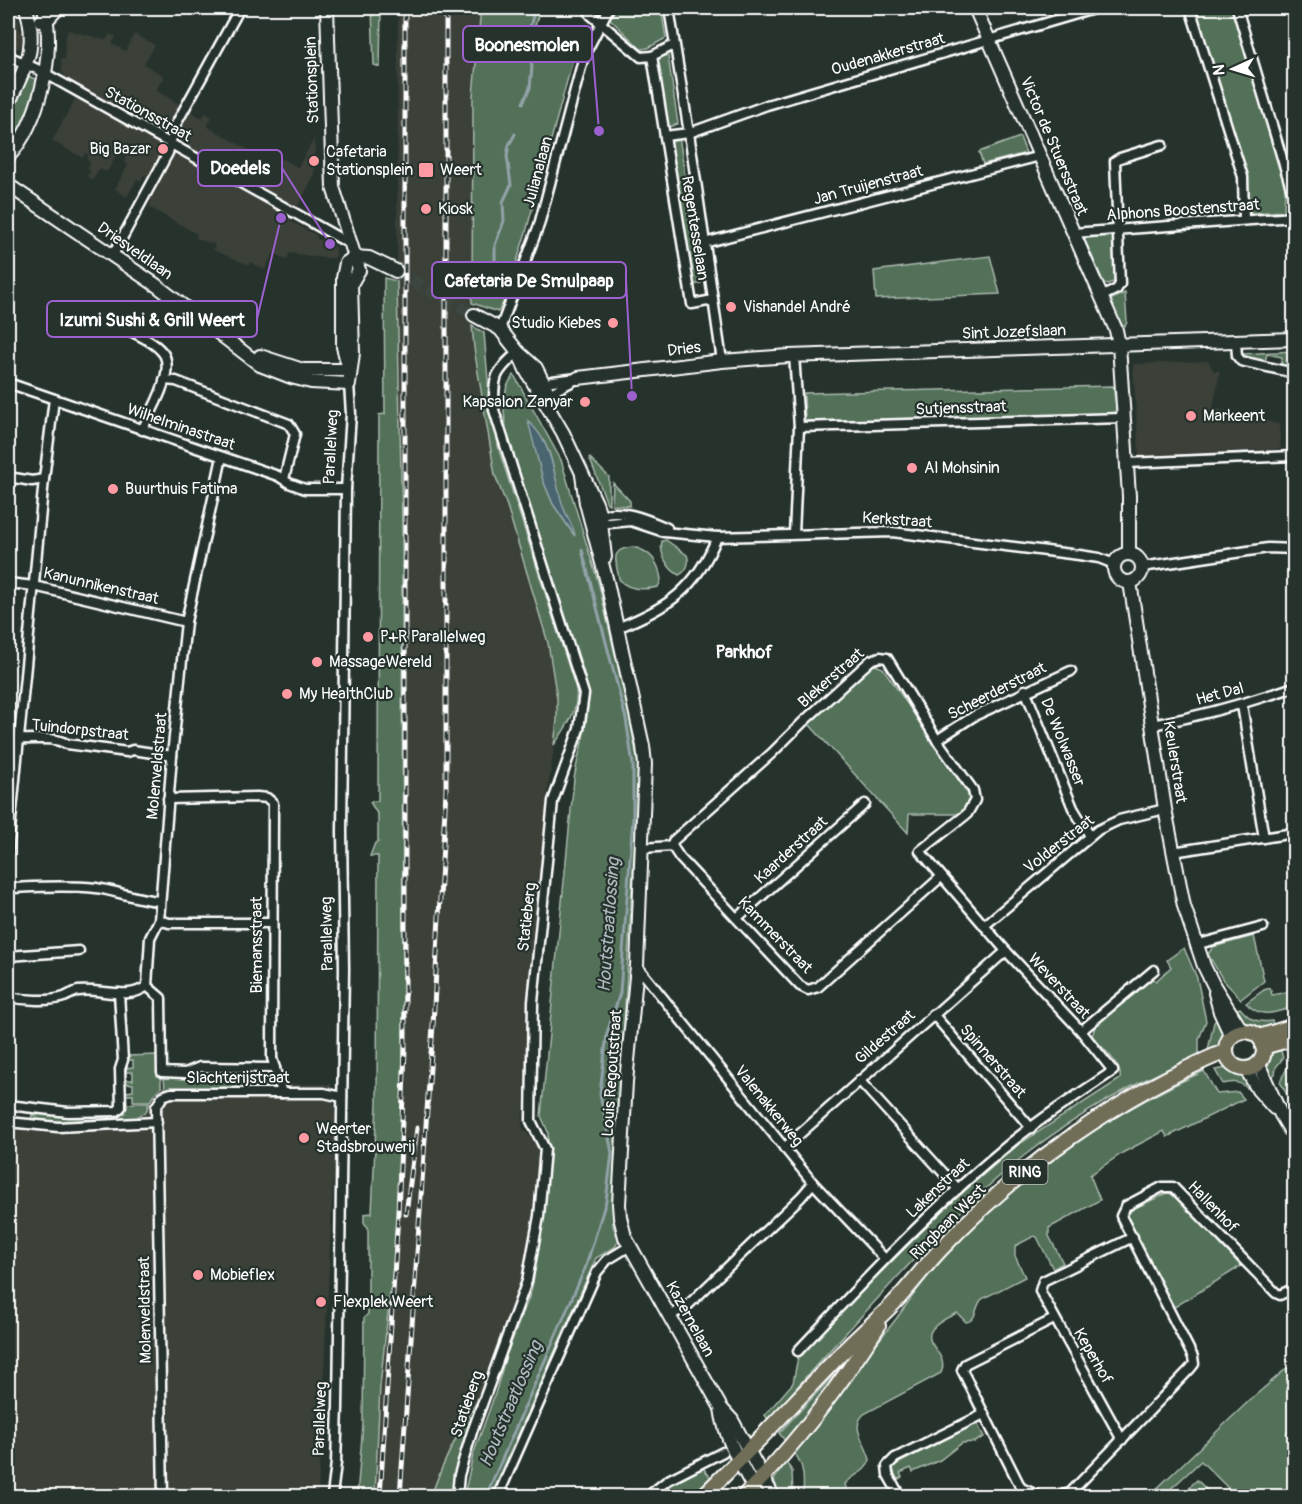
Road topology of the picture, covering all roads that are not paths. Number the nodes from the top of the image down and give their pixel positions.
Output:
1 (26, 8) edge
2 (58, 8) edge
3 (240, 8) edge
4 (327, 8) edge
5 (591, 8) edge
6 (609, 8) edge
7 (669, 8) edge
8 (975, 8) edge
9 (1096, 8) edge
10 (1190, 8) edge
11 (1237, 8) edge
12 (45, 14) edge
13 (601, 22) junction
14 (31, 24) junction
15 (990, 40) junction
16 (674, 45) junction
17 (652, 56) junction
18 (8, 57) edge
19 (26, 64) junction
20 (45, 74) junction
21 (8, 105) edge
22 (689, 133) junction
23 (665, 136) junction
24 (171, 143) junction
25 (1162, 145) dead end
26 (1040, 156) junction
27 (8, 157) edge
28 (8, 185) edge
29 (1294, 195) edge
30 (1294, 217) edge
31 (1244, 220) junction
32 (1118, 230) junction
33 (1073, 233) junction
34 (704, 243) junction
35 (350, 244) junction
36 (113, 255) junction
37 (355, 256) junction
38 (384, 264) junction
39 (359, 270) junction
40 (396, 271) tunnel mouth
41 (1101, 297) junction
42 (713, 300) junction
43 (474, 315) tunnel mouth
44 (119, 325) dead end
45 (500, 329) junction
46 (1294, 339) edge
47 (1236, 342) junction
48 (1119, 345) junction
49 (241, 349) junction
50 (518, 352) junction
51 (794, 355) junction
52 (722, 361) junction
53 (350, 370) junction
54 (1294, 373) edge
55 (578, 378) joint
56 (164, 380) junction
57 (8, 383) edge
58 (349, 384) junction
59 (548, 388) junction
60 (54, 399) junction
61 (1123, 418) junction
62 (799, 427) junction
63 (142, 430) junction
64 (1294, 456) edge
65 (222, 457) junction
66 (1127, 463) junction
67 (8, 477) edge
68 (44, 479) junction
69 (284, 479) junction
70 (346, 489) junction
71 (597, 521) junction
72 (794, 534) junction
73 (717, 537) junction
74 (1294, 549) edge
75 (1129, 553) junction
76 (1114, 564) junction
77 (1142, 567) junction
78 (1130, 582) junction
79 (8, 583) edge
80 (34, 586) junction
81 (186, 622) junction
82 (617, 628) junction
83 (1071, 671) dead end
84 (1294, 687) edge
85 (1025, 690) junction
86 (1242, 705) junction
87 (1152, 725) junction
88 (20, 739) junction
89 (938, 740) junction
90 (172, 756) junction
91 (168, 799) junction
92 (865, 804) dead end
93 (1165, 809) junction
94 (9, 814) edge
95 (1294, 833) edge
96 (1090, 836) junction
97 (1263, 838) junction
98 (672, 846) junction
99 (642, 848) junction
100 (920, 851) joint
101 (8, 852) edge
102 (1173, 852) junction
103 (941, 877) junction
104 (8, 888) edge
105 (159, 901) junction
106 (737, 918) junction
107 (159, 920) junction
108 (272, 923) junction
109 (984, 926) junction
110 (1263, 927) dead end
111 (1195, 945) junction
112 (79, 951) dead end
113 (1006, 951) junction
114 (8, 956) edge
115 (637, 966) junction
116 (1154, 970) dead end
117 (147, 986) junction
118 (119, 993) junction
119 (8, 997) edge
120 (933, 1014) junction
121 (1294, 1026) edge
122 (1081, 1031) junction
123 (1237, 1033) junction
124 (1294, 1038) edge
125 (1261, 1042) junction
126 (1228, 1056) junction
127 (1252, 1066) junction
128 (1111, 1067) joint
129 (275, 1068) junction
130 (859, 1080) junction
131 (282, 1093) junction
132 (342, 1097) junction
133 (8, 1105) edge
134 (8, 1122) edge
135 (157, 1122) junction
136 (1031, 1128) junction
137 (1294, 1137) edge
138 (784, 1148) junction
139 (813, 1183) junction
140 (958, 1189) junction
141 (1133, 1237) junction
142 (630, 1246) junction
143 (885, 1259) junction
144 (1294, 1288) edge
145 (893, 1304) junction
146 (670, 1316) junction
147 (1054, 1319) junction
148 (798, 1351) dead end
149 (984, 1414) junction
150 (1122, 1440) junction
151 (723, 1452) dead end
152 (743, 1454) junction
153 (764, 1477) junction
154 (752, 1493) edge
155 (164, 1497) edge
156 (332, 1497) edge
157 (457, 1497) edge
158 (498, 1497) edge
159 (648, 1497) edge
160 (703, 1497) edge
161 (773, 1497) edge
162 (900, 1497) edge
163 (1039, 1497) edge
164 (1060, 1497) edge

1 - 14 street
2 - 12 street
3 - 24 street
4 - 35 street, Stationsplein
5 - 13 street
6 - 13 street, Julianalaan
7 - 16 street, Regentesselaan
8 - 15 street, Victor de Stuersstraat
9 - 15 street, Oudenakkerstraat
10 - 31 street
11 - 29 street
12 - 14 street
12 - 20 street
13 - 17 street
13 - 45 street, Julianalaan
14 - 19 street
15 - 22 street, Oudenakkerstraat
15 - 26 street, Victor de Stuersstraat
16 - 17 street
16 - 22 street, Regentesselaan
17 - 23 street, Regentesselaan
18 - 19 street, Stationsstraat
19 - 20 street, Stationsstraat
19 - 21 street
20 - 24 street, Stationsstraat
20 - 27 street
22 - 23 street
22 - 34 street, Regentesselaan
23 - 42 street, Regentesselaan
24 - 35 street, Stationsstraat
24 - 36 street
25 - 32 street
26 - 33 street, Victor de Stuersstraat
26 - 34 street, Jan Truijenstraat
28 - 36 street, Driesveldlaan
30 - 31 street, Alphons Boostenstraat
31 - 32 street, Alphons Boostenstraat
32 - 33 street, Alphons Boostenstraat
32 - 41 street
33 - 41 street, Victor de Stuersstraat
34 - 42 street, Regentesselaan
35 - 37 street, Stationsplein
36 - 49 street, Driesveldlaan
37 - 38 street
37 - 39 street
37 - 53 street, Parallelweg
38 - 39 street
38 - 40 street
39 - 53 street, Parallelweg
41 - 48 street, Victor de Stuersstraat
42 - 52 street, Regentesselaan
43 - 45 street, Louis Regoutstraat
44 - 56 street
45 - 50 street, Louis Regoutstraat
46 - 47 street, Sint Jozefslaan
47 - 48 street, Sint Jozefslaan
47 - 54 street
48 - 51 street, Sint Jozefslaan
48 - 61 street, Victor de Stuersstraat
49 - 53 street, Driesveldlaan
49 - 58 street, Driesveldlaan
50 - 59 street, Louis Regoutstraat
50 - 157 street, Statieberg
51 - 52 street, Dries
51 - 62 street
52 - 55 street, Dries
53 - 58 street, Parallelweg
55 - 59 street, Dries
56 - 63 street
56 - 69 street
57 - 60 street, Wilhelminastraat
58 - 70 street, Parallelweg
59 - 71 street, Louis Regoutstraat
60 - 63 street, Wilhelminastraat
60 - 68 street
61 - 62 street, Sutjensstraat
61 - 66 street, Victor de Stuersstraat
62 - 72 street
63 - 65 street, Wilhelminastraat
64 - 66 street
65 - 69 street, Wilhelminastraat
65 - 81 street, Molenveldstraat
66 - 75 street, Victor de Stuersstraat
67 - 68 street
68 - 80 street
69 - 70 street, Wilhelminastraat
70 - 132 street, Parallelweg
71 - 73 street, Kerkstraat
71 - 82 street, Louis Regoutstraat
72 - 73 street, Kerkstraat
72 - 76 street, Kerkstraat
73 - 82 street
74 - 77 street
75 - 76 street
75 - 77 street
76 - 78 street
77 - 78 street
78 - 87 street, Keulerstraat
79 - 80 street, Kanunnikenstraat
80 - 81 street, Kanunnikenstraat
80 - 88 street
81 - 90 street, Molenveldstraat
82 - 99 street, Louis Regoutstraat
83 - 85 street, Scheerderstraat
84 - 86 street, Het Dal
85 - 89 street, Scheerderstraat
85 - 96 street, De Wolwasser
86 - 87 street, Het Dal
86 - 97 street
87 - 93 street, Keulerstraat
88 - 90 street, Tuindorpstraat
88 - 94 street
89 - 98 street, Blekerstraat
89 - 100 street, Blekerstraat
90 - 91 street, Molenveldstraat
91 - 105 street, Molenveldstraat
91 - 108 street, Biemansstraat
92 - 106 street, Kaarderstraat
93 - 96 street, Volderstraat
93 - 102 street, Keulerstraat
94 - 101 street
95 - 97 street
96 - 109 street, Volderstraat
97 - 102 street
98 - 99 street
98 - 106 street, Kammerstraat
99 - 115 street, Louis Regoutstraat
100 - 103 street, Weverstraat
102 - 111 street, Keulerstraat
103 - 106 street, Kammerstraat
103 - 109 street, Weverstraat
104 - 105 street
105 - 107 street, Molenveldstraat
107 - 108 street
107 - 117 street, Molenveldstraat
108 - 129 street, Biemansstraat
109 - 113 street, Weverstraat
110 - 111 street
111 - 123 street, Keulerstraat
112 - 114 street
113 - 120 street, Gildestraat
113 - 122 street, Weverstraat
115 - 138 street, Valenakkerweg
115 - 142 street, Louis Regoutstraat
116 - 122 street
117 - 118 street
117 - 129 street
118 - 119 street
118 - 133 street
120 - 130 street, Gildestraat
120 - 136 street, Spinnerstraat
121 - 125 main road
122 - 128 street, Weverstraat
123 - 125 main road
123 - 126 main road
124 - 125 main road
125 - 127 main road
126 - 127 main road
126 - 145 main road, Ringbaan West / RING
127 - 137 street
128 - 136 street, Lakenstraat
129 - 131 street, Biemansstraat
130 - 138 street, Gildestraat
130 - 140 street
131 - 132 street, Slachterijstraat
131 - 135 street, Slachterijstraat
132 - 156 street, Parallelweg
134 - 135 street
135 - 155 street, Molenveldstraat
136 - 140 street, Lakenstraat
138 - 139 street, Valenakkerweg
139 - 143 street, Valenakkerweg
139 - 146 street
140 - 143 street, Lakenstraat
141 - 144 street, Hallenhof
141 - 147 street, Keperhof
141 - 150 street, Hallenhof
142 - 146 street, Kazernelaan
142 - 158 street
143 - 148 street, Lakenstraat
145 - 152 main road, Ringbaan West / RING
145 - 153 main road, Ringbaan West / RING
146 - 152 street, Kazernelaan
147 - 149 street
147 - 150 street, Keperhof
149 - 162 street
149 - 163 street
150 - 164 street
151 - 159 street
152 - 153 street, Kazernelaan
152 - 154 street, Kazernelaan
152 - 160 main road, Ringbaan West / RING
153 - 154 main road, Ringbaan West / RING
153 - 161 street, Kazernelaan

